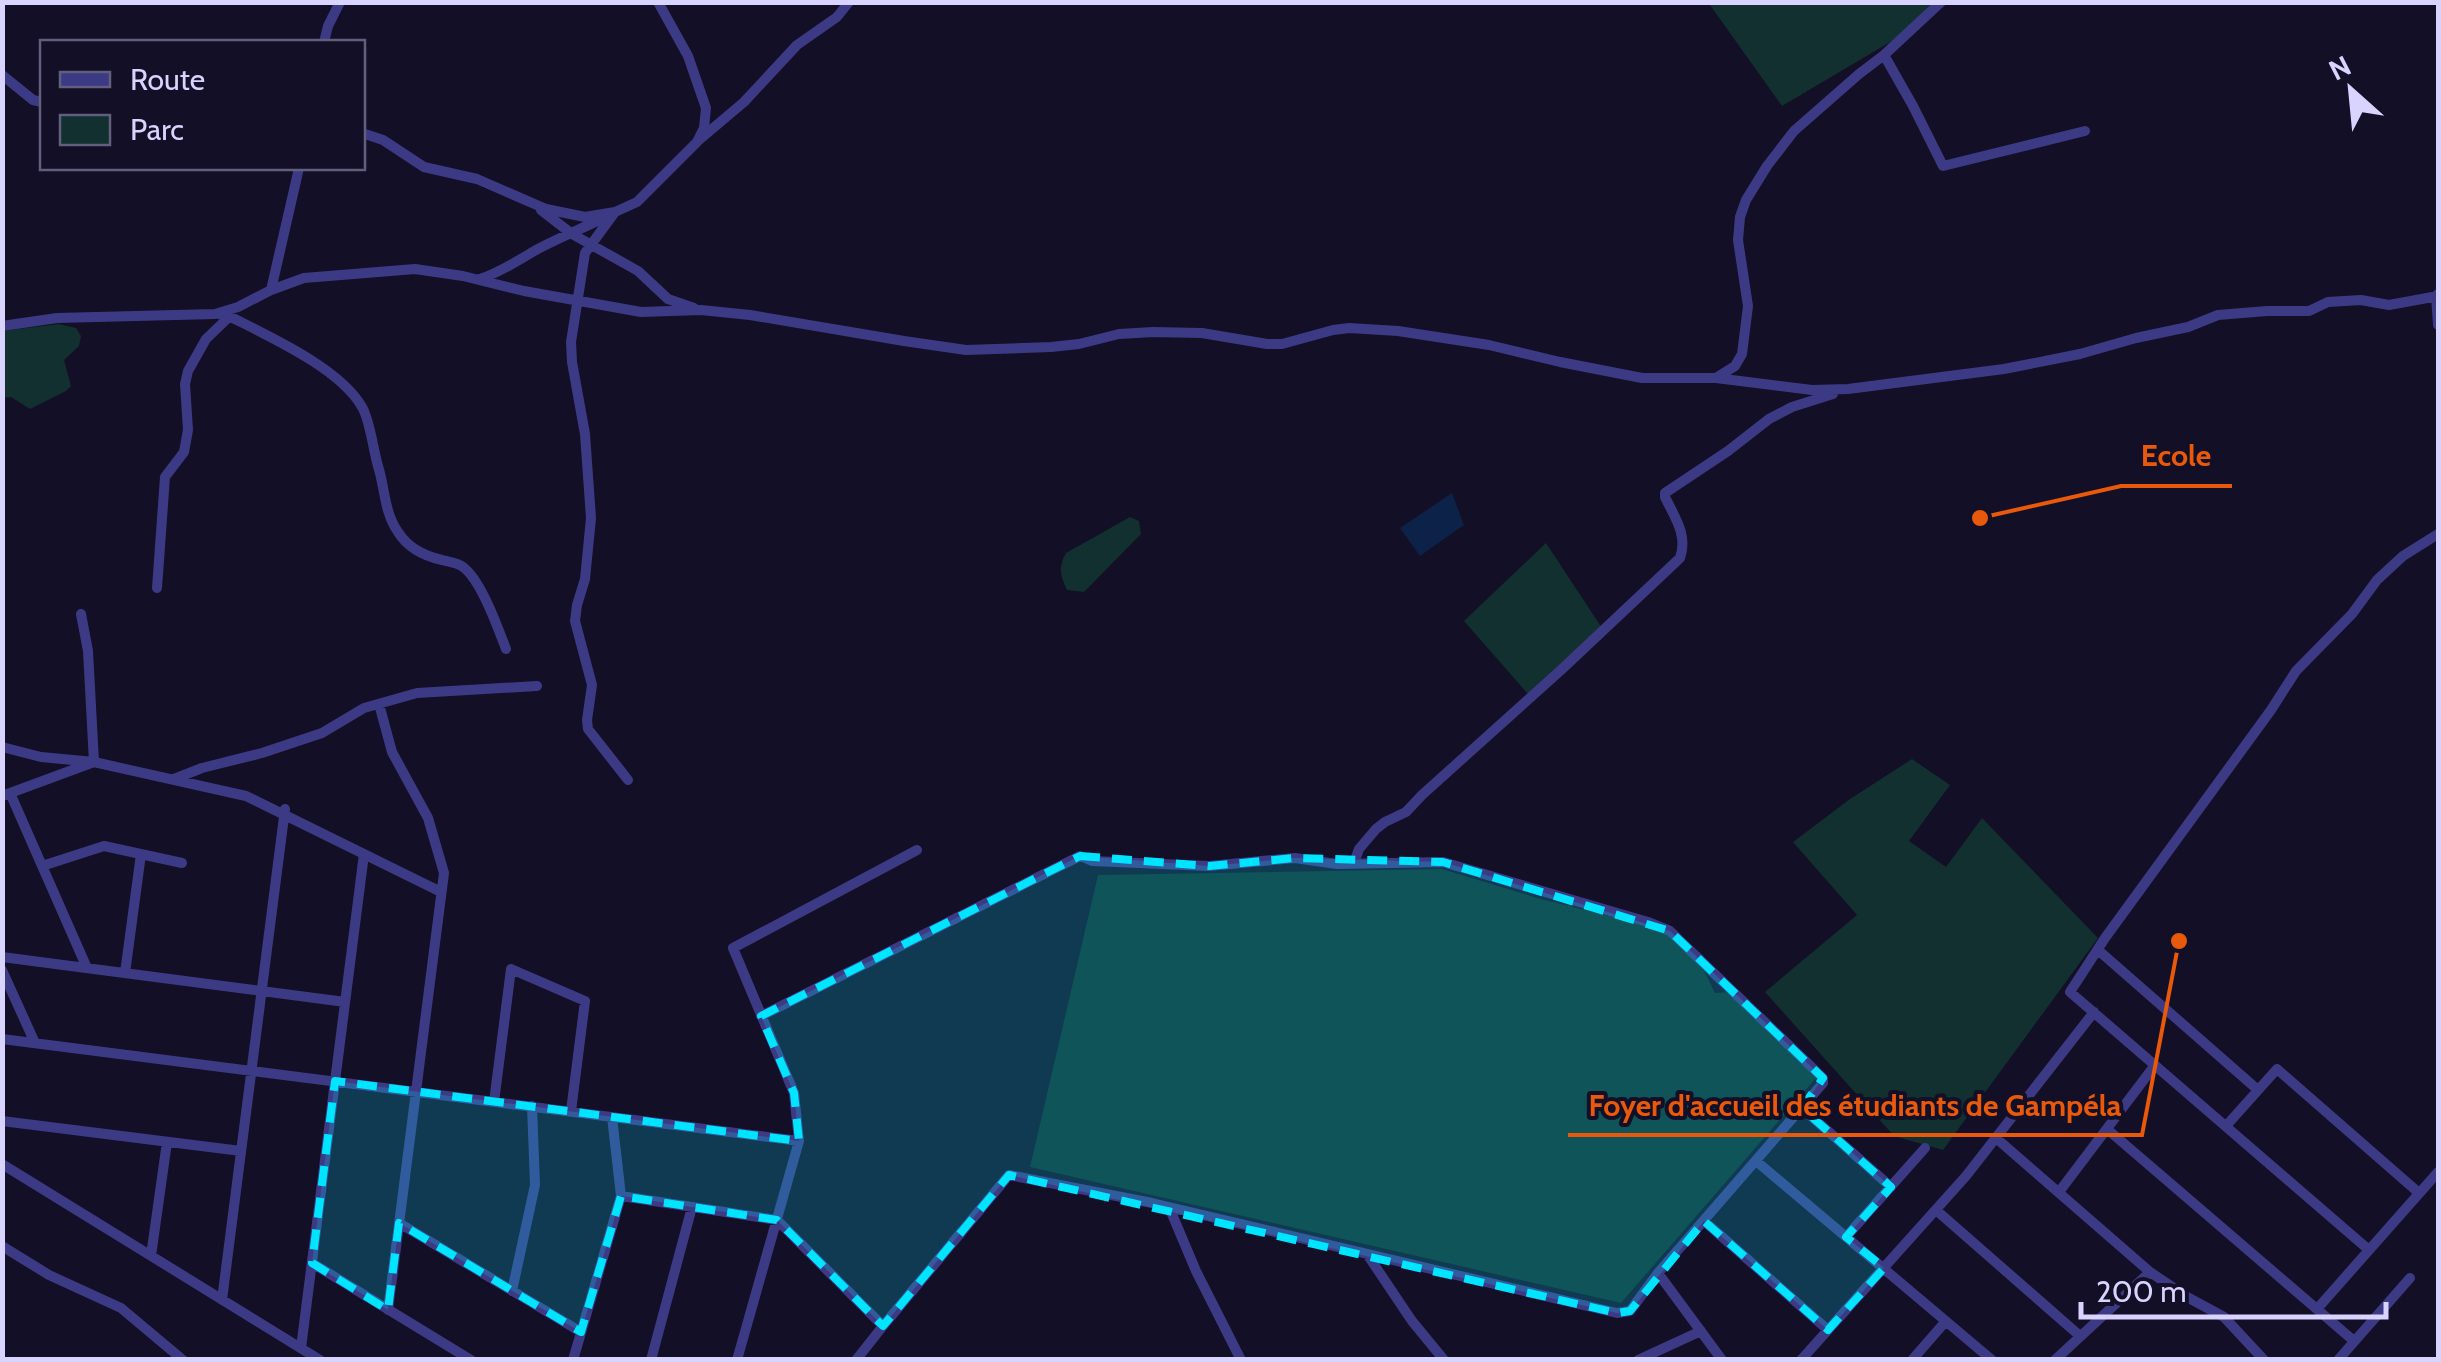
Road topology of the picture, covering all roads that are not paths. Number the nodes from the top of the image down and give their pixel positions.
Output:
1 (340, 2) edge
2 (658, 2) edge
3 (849, 2) edge
4 (1940, 2) edge
5 (324, 40) edge
6 (1884, 55) junction
7 (2, 75) edge
8 (40, 102) edge
9 (2085, 132) dead end
10 (365, 134) edge
11 (697, 142) junction
12 (299, 170) edge
13 (528, 200) junction
14 (614, 212) junction
15 (572, 234) junction
16 (590, 245) junction
17 (476, 280) junction
18 (271, 290) junction
19 (2438, 295) edge
20 (577, 301) junction
21 (238, 308) junction
22 (701, 310) junction
23 (215, 314) junction
24 (229, 316) junction
25 (2438, 325) edge
26 (2, 326) edge
27 (1716, 378) junction
28 (1848, 390) junction
29 (2438, 534) edge
30 (157, 588) dead end
31 (81, 614) dead end
32 (506, 649) dead end
33 (537, 686) dead end
34 (378, 704) junction
35 (2, 748) edge
36 (94, 762) junction
37 (172, 780) junction
38 (628, 780) dead end
39 (6, 794) edge
40 (284, 812) junction
41 (917, 850) dead end
42 (140, 854) junction
43 (364, 854) junction
44 (182, 863) dead end
45 (1354, 863) junction
46 (42, 866) junction
47 (441, 892) junction
48 (2098, 950) junction
49 (2, 957) edge
50 (87, 968) junction
51 (2, 970) edge
52 (125, 973) junction
53 (262, 991) junction
54 (345, 1002) junction
55 (2094, 1012) junction
56 (761, 1016) junction
57 (2, 1039) edge
58 (35, 1043) junction
59 (2155, 1065) junction
60 (251, 1071) junction
61 (335, 1081) junction
62 (2258, 1090) junction
63 (415, 1092) junction
64 (494, 1102) junction
65 (532, 1106) junction
66 (1802, 1108) junction
67 (571, 1112) junction
68 (612, 1117) junction
69 (2, 1121) edge
70 (2226, 1126) junction
71 (2106, 1129) junction
72 (1996, 1138) junction
73 (799, 1140) junction
74 (167, 1142) junction
75 (1925, 1148) dead end
76 (241, 1152) junction
77 (1756, 1161) junction
78 (2, 1164) edge
79 (2438, 1172) edge
80 (1891, 1187) junction
81 (2059, 1192) junction
82 (2419, 1194) junction
83 (621, 1196) junction
84 (692, 1207) junction
85 (1169, 1207) junction
86 (1936, 1210) junction
87 (776, 1220) junction
88 (1704, 1220) junction
89 (399, 1223) junction
90 (1846, 1237) junction
91 (2, 1246) edge
92 (2370, 1250) junction
93 (1366, 1254) junction
94 (151, 1256) junction
95 (312, 1263) junction
96 (1884, 1268) junction
97 (2150, 1272) junction
98 (1658, 1273) junction
99 (2410, 1278) dead end
100 (512, 1291) junction
101 (222, 1300) junction
102 (2317, 1309) junction
103 (388, 1310) junction
104 (1946, 1321) junction
105 (884, 1326) junction
106 (1828, 1330) junction
107 (581, 1332) junction
108 (1701, 1332) junction
109 (2080, 1336) junction
110 (2354, 1341) junction
111 (301, 1348) junction
112 (183, 1360) edge
113 (320, 1360) edge
114 (471, 1360) edge
115 (573, 1360) edge
116 (651, 1360) edge
117 (737, 1360) edge
118 (856, 1360) edge
119 (1241, 1360) edge
120 (1444, 1360) edge
121 (1638, 1360) edge
122 (1722, 1360) edge
123 (1802, 1360) edge
124 (1912, 1360) edge
125 (1992, 1360) edge
126 (2055, 1360) edge
127 (2264, 1360) edge
128 (2338, 1360) edge

1 - 5 street
2 - 11 street
3 - 11 street
4 - 6 street
6 - 9 street
6 - 27 street
7 - 8 street
10 - 13 street
11 - 14 street
12 - 18 street
13 - 14 street
13 - 15 street
14 - 15 street
14 - 16 street
15 - 16 street
15 - 17 street
16 - 20 street
16 - 22 street
17 - 18 street
17 - 20 street
18 - 21 street
19 - 25 street
19 - 28 street
20 - 22 street
20 - 38 street
21 - 23 street
21 - 24 street
22 - 27 street
23 - 24 street
23 - 26 street
24 - 30 street
24 - 32 street
27 - 28 street
28 - 45 street
29 - 48 street
31 - 36 street
33 - 34 street
34 - 37 street
34 - 47 street
35 - 36 street
36 - 37 street
36 - 39 street
37 - 40 street
39 - 46 street
40 - 43 street
40 - 53 street
41 - 56 street
42 - 44 street
42 - 46 street
42 - 52 street
43 - 47 street
43 - 54 street
45 - 56 street
45 - 66 street
46 - 50 street
47 - 63 street
48 - 55 street
48 - 62 street
49 - 50 street
50 - 52 street
51 - 58 street
52 - 53 street
53 - 54 street
53 - 60 street
54 - 61 street
55 - 59 street
55 - 72 street
56 - 73 street
57 - 58 street
58 - 60 street
59 - 70 street
59 - 71 street
60 - 61 street
60 - 76 street
61 - 63 street
61 - 95 street
62 - 70 street
62 - 82 street
63 - 64 street
63 - 89 street
64 - 65 street
64 - 67 street
65 - 67 street
65 - 100 street
66 - 77 street
66 - 80 street
67 - 68 street
68 - 73 street
68 - 83 street
69 - 74 street
70 - 92 street
71 - 81 street
71 - 102 street
72 - 81 street
72 - 86 street
73 - 87 street
74 - 76 street
74 - 94 street
75 - 80 street
76 - 101 street
77 - 88 street
77 - 90 street
78 - 94 street
79 - 82 street
80 - 90 street
81 - 97 street
82 - 92 street
83 - 84 street
83 - 107 street
84 - 87 street
84 - 116 street
85 - 93 street
85 - 105 street
85 - 119 street
86 - 96 street
86 - 109 street
87 - 105 street
87 - 117 street
88 - 98 street
88 - 106 street
89 - 100 street
89 - 103 street
90 - 96 street
91 - 112 street
92 - 102 street
93 - 98 street
93 - 120 street
94 - 101 street
95 - 103 street
95 - 111 street
96 - 104 street
96 - 106 street
97 - 109 street
97 - 127 street
98 - 108 street
99 - 110 street
100 - 107 street
101 - 111 street
102 - 110 street
103 - 114 street
104 - 124 street
104 - 125 street
105 - 118 street
106 - 123 street
107 - 115 street
108 - 121 street
108 - 122 street
109 - 126 street
110 - 128 street
111 - 113 street

